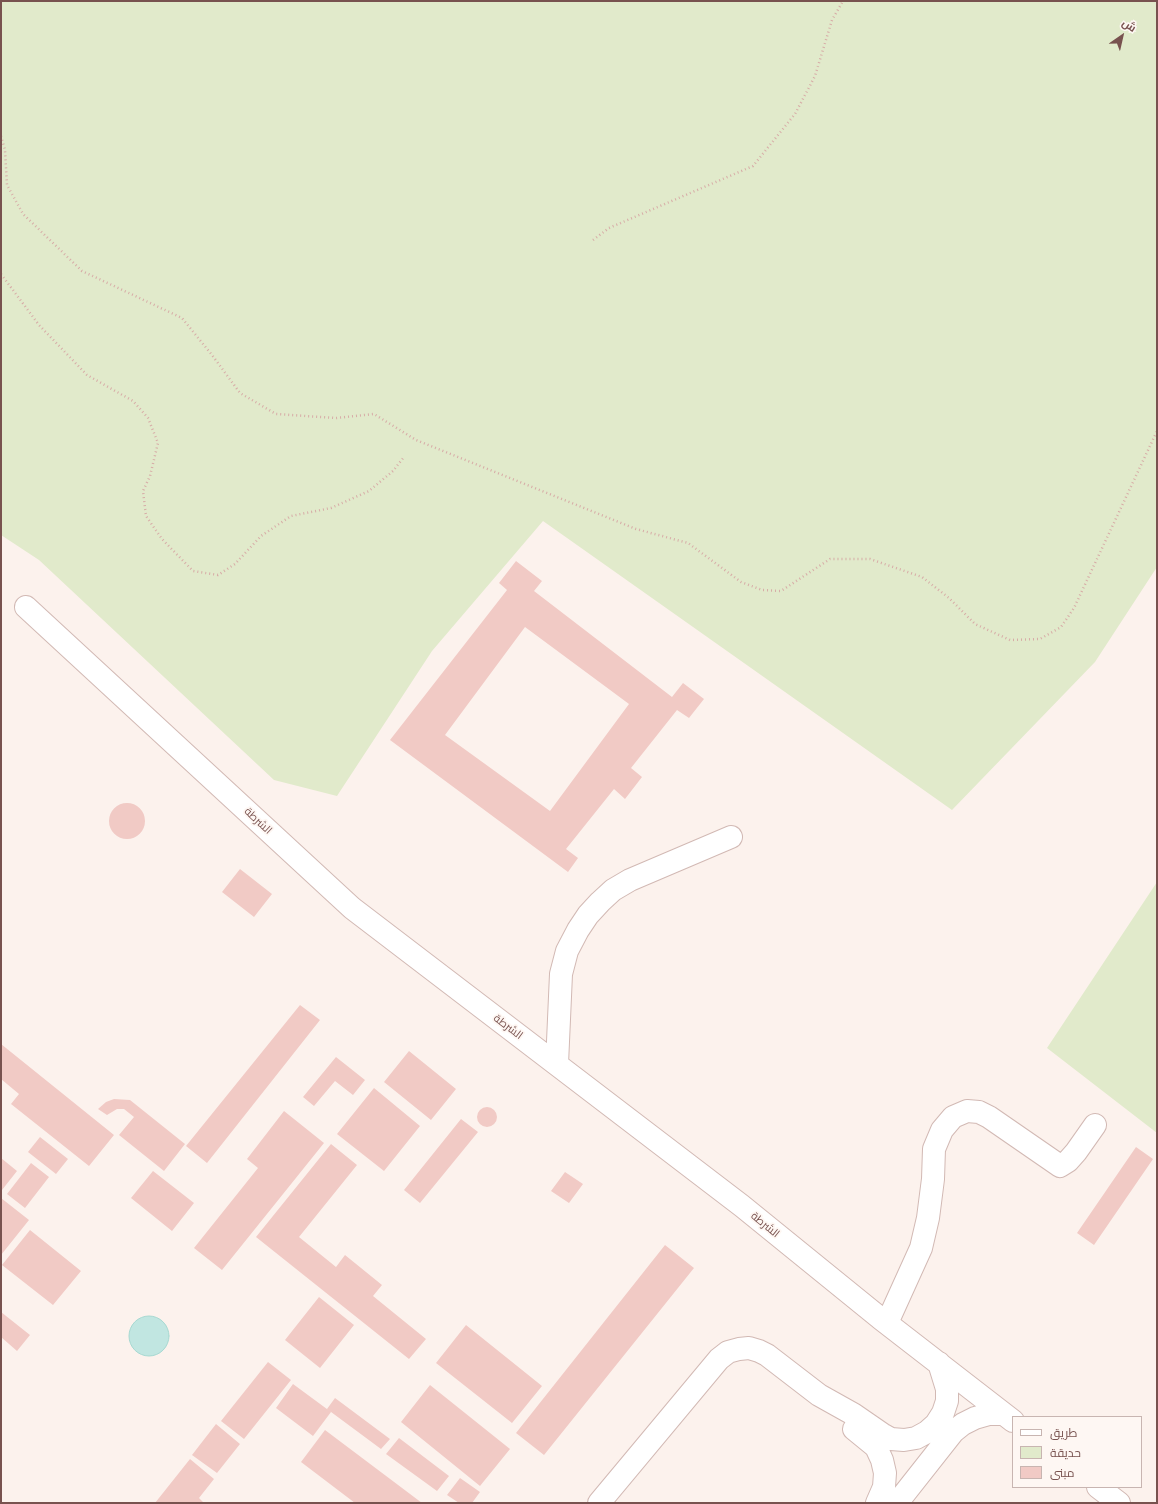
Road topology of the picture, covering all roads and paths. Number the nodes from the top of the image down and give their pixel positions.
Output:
1 (843, 1) edge
2 (1, 136) edge
3 (593, 240) dead end
4 (1, 274) edge
5 (1157, 431) edge
6 (404, 457) dead end
7 (26, 607) dead end
8 (731, 837) dead end
9 (557, 1064) junction
10 (1095, 1125) dead end
11 (887, 1323) junction
12 (939, 1363) junction
13 (819, 1395) junction
14 (1009, 1417) edge
15 (1099, 1488) edge
16 (599, 1503) edge
17 (877, 1503) edge
18 (897, 1503) edge
19 (1119, 1503) edge

1 - 3 path
2 - 5 path
4 - 6 path
7 - 9 street, الشرطة
8 - 9 street
9 - 11 street, الشرطة
10 - 11 street
11 - 12 street, الشرطة
12 - 13 street
12 - 14 street, الشرطة
13 - 16 street
13 - 17 street
14 - 18 street
15 - 19 street

